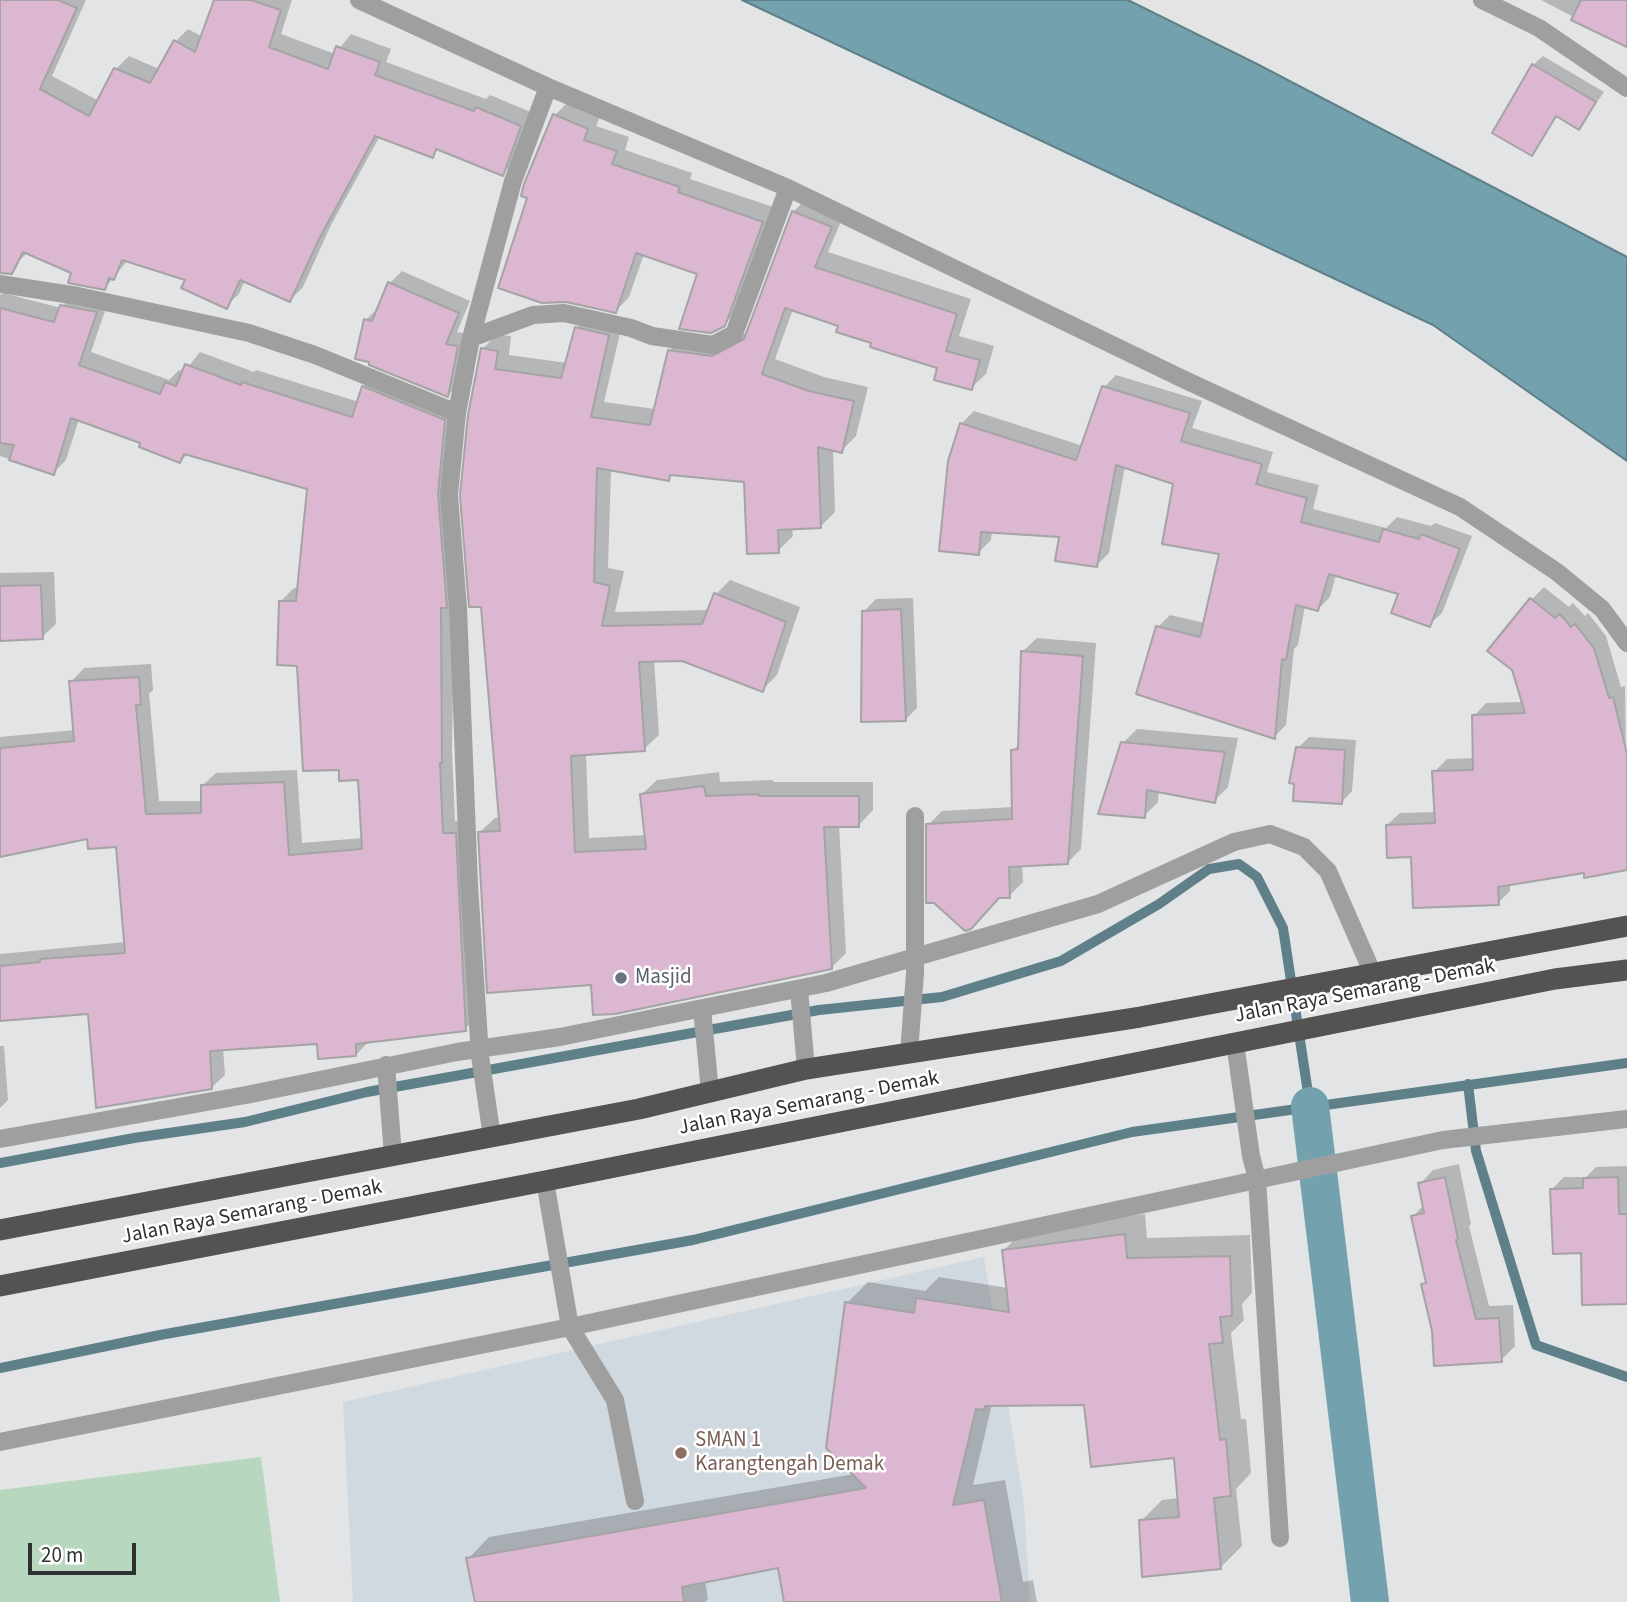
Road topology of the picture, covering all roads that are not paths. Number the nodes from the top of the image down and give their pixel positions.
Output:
1 (359, 0) edge
2 (1482, 0) edge
3 (548, 87) junction
4 (1627, 88) edge
5 (788, 188) junction
6 (0, 284) edge
7 (471, 338) junction
8 (457, 413) junction
9 (1627, 643) edge
10 (915, 816) dead end
11 (1627, 926) edge
12 (915, 966) junction
13 (1627, 970) edge
14 (1373, 974) junction
15 (800, 995) junction
16 (702, 1016) junction
17 (1237, 1043) junction
18 (479, 1053) junction
19 (909, 1053) junction
20 (806, 1069) junction
21 (387, 1073) junction
22 (710, 1092) junction
23 (1627, 1119) edge
24 (492, 1137) junction
25 (0, 1139) edge
26 (393, 1155) junction
27 (1257, 1179) junction
28 (545, 1192) junction
29 (0, 1230) edge
30 (0, 1286) edge
31 (568, 1318) junction
32 (0, 1442) edge
33 (635, 1501) dead end
34 (1280, 1538) dead end

1 - 3 street
2 - 4 street
3 - 5 street
3 - 7 street
5 - 7 street
5 - 9 street
6 - 8 street
7 - 8 street
8 - 18 street
10 - 12 street
11 - 14 highway, Jalan Raya Semarang - Demak
12 - 14 street
12 - 15 street
12 - 19 street
13 - 17 highway, Jalan Raya Semarang - Demak
14 - 19 highway, Jalan Raya Semarang - Demak
15 - 16 street
15 - 20 street
16 - 18 street
16 - 22 street
17 - 27 street
17 - 28 highway, Jalan Raya Semarang - Demak
18 - 21 street
18 - 24 street
19 - 20 highway, Jalan Raya Semarang - Demak
20 - 22 highway, Jalan Raya Semarang - Demak
21 - 25 street
21 - 26 street
22 - 24 highway, Jalan Raya Semarang - Demak
23 - 27 street
24 - 26 highway, Jalan Raya Semarang - Demak
26 - 29 highway, Jalan Raya Semarang - Demak
27 - 31 street
27 - 34 street
28 - 30 highway, Jalan Raya Semarang - Demak
28 - 31 street
31 - 32 street
31 - 33 street

